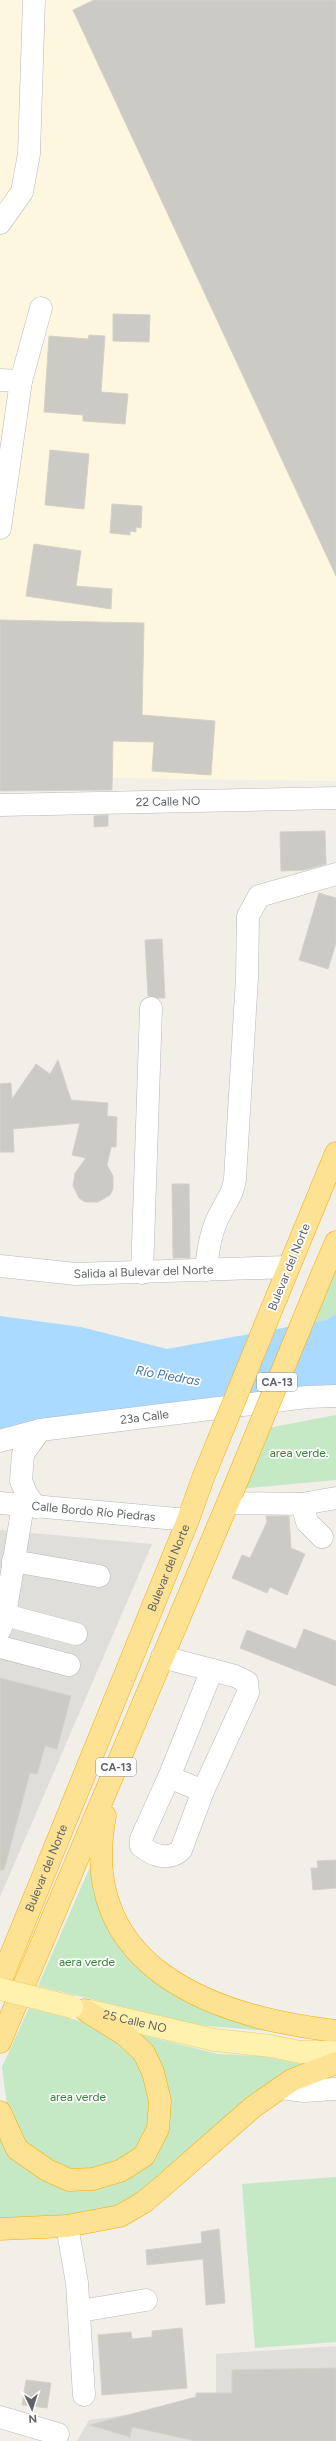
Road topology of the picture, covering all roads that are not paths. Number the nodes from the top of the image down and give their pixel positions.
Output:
1 (34, 0) edge
2 (0, 223) edge
3 (40, 308) dead end
4 (0, 380) edge
5 (21, 381) junction
6 (0, 528) edge
7 (336, 798) edge
8 (0, 805) edge
9 (336, 874) edge
10 (151, 1008) dead end
11 (336, 1153) edge
12 (336, 1242) edge
13 (0, 1266) edge
14 (288, 1267) junction
15 (206, 1270) junction
16 (142, 1273) junction
17 (336, 1396) edge
18 (40, 1430) junction
19 (0, 1441) edge
20 (230, 1498) junction
21 (336, 1498) edge
22 (0, 1503) edge
23 (302, 1504) junction
24 (30, 1506) junction
25 (188, 1520) junction
26 (322, 1537) dead end
27 (14, 1561) junction
28 (99, 1576) dead end
29 (3, 1622) edge
30 (76, 1634) dead end
31 (0, 1647) edge
32 (162, 1658) junction
33 (70, 1665) dead end
34 (212, 1670) junction
35 (169, 1777) junction
36 (112, 1778) junction
37 (203, 1791) junction
38 (0, 1982) edge
39 (0, 1989) edge
40 (78, 2008) junction
41 (336, 2031) edge
42 (336, 2036) edge
43 (0, 2042) edge
44 (271, 2046) junction
45 (336, 2052) edge
46 (336, 2064) edge
47 (281, 2088) junction
48 (336, 2088) edge
49 (0, 2112) edge
50 (67, 2226) junction
51 (0, 2229) edge
52 (146, 2300) dead end
53 (80, 2311) junction
54 (84, 2395) dead end
55 (0, 2417) edge
56 (58, 2434) dead end

1 - 2 street
3 - 5 street
4 - 5 street
5 - 6 street
7 - 8 street, 22 Calle NO
9 - 15 street
10 - 16 street
11 - 14 highway, Bulevar del Norte / CA-13
12 - 20 highway, Bulevar del Norte / CA-13, bridge
13 - 16 street, Salida al Bulevar del Norte
14 - 15 street, Salida al Bulevar del Norte
14 - 25 highway, Bulevar del Norte / CA-13, bridge
15 - 16 street, Salida al Bulevar del Norte
17 - 18 street, 23a Calle
18 - 19 street, 23a Calle
18 - 24 street
20 - 23 street
20 - 32 highway, Bulevar del Norte / CA-13
21 - 23 street
22 - 24 street, Calle Bordo Río Piedras
23 - 26 street
24 - 25 street, Calle Bordo Río Piedras
24 - 27 street
25 - 38 highway, Bulevar del Norte / CA-13
27 - 28 street
27 - 29 street
29 - 30 street
31 - 33 street
32 - 34 street
32 - 36 highway, Bulevar del Norte / CA-13
34 - 35 street
34 - 37 street
35 - 37 street
35 - 37 street
36 - 41 highway
36 - 43 highway, Bulevar del Norte / CA-13
39 - 40 main road, 25 Calle NO, bridge
40 - 44 main road, 25 Calle NO
40 - 49 highway
42 - 44 main road
44 - 45 main road, 25 Calle NO
46 - 47 highway
47 - 48 street
47 - 50 highway
50 - 51 highway
50 - 53 street
52 - 53 street
53 - 54 street
55 - 56 street

